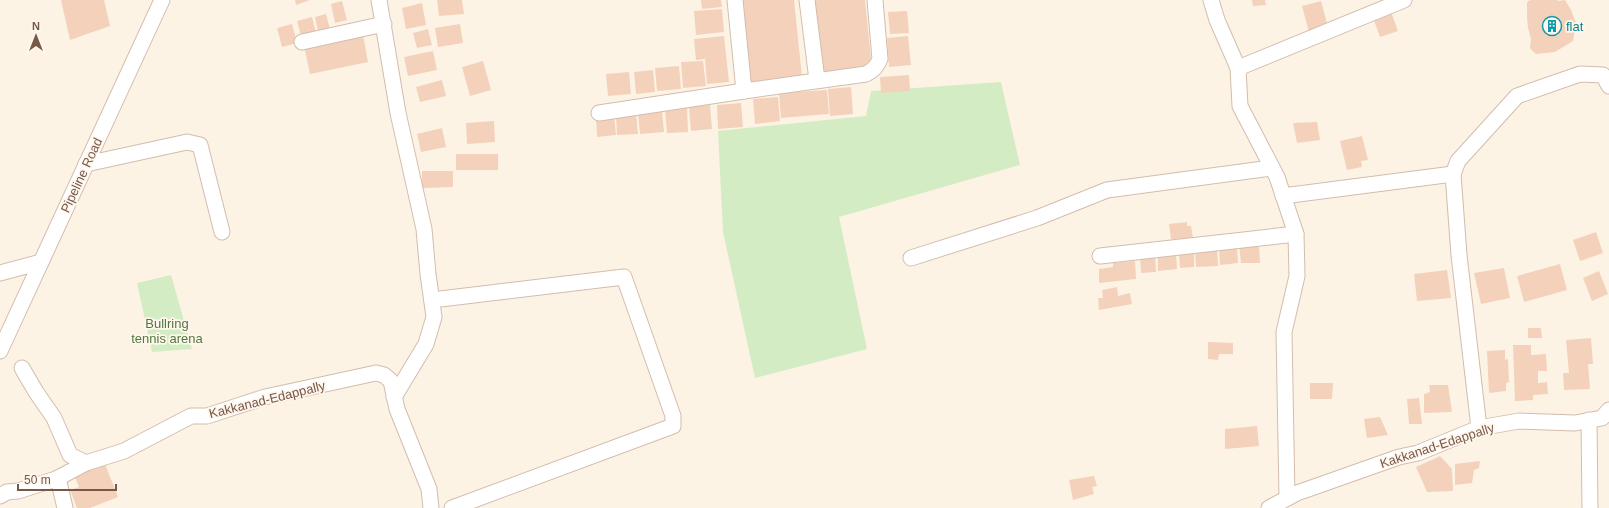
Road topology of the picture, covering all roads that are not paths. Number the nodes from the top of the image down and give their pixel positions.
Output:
1 (162, 0) edge
2 (379, 0) edge
3 (735, 0) edge
4 (807, 0) edge
5 (875, 0) edge
6 (1210, 0) edge
7 (1404, 0) edge
8 (384, 24) junction
9 (302, 42) dead end
10 (1238, 68) junction
11 (817, 80) junction
12 (1609, 86) edge
13 (744, 91) junction
14 (599, 113) dead end
15 (86, 164) junction
16 (1271, 168) junction
17 (1453, 174) junction
18 (1283, 196) junction
19 (222, 232) dead end
20 (1296, 234) junction
21 (1100, 256) dead end
22 (911, 258) dead end
23 (42, 262) junction
24 (0, 273) edge
25 (432, 300) junction
26 (0, 351) edge
27 (22, 368) dead end
28 (394, 397) junction
29 (1609, 410) edge
30 (1589, 420) junction
31 (1479, 428) junction
32 (86, 463) junction
33 (58, 478) junction
34 (0, 496) edge
35 (1287, 498) junction
36 (64, 508) edge
37 (431, 508) edge
38 (452, 508) edge
39 (1269, 508) edge
40 (1590, 508) edge

1 - 15 street, Pipeline Road
2 - 8 street
3 - 13 street
4 - 11 street
5 - 11 street
6 - 10 street
7 - 10 street
8 - 9 street
8 - 25 street
10 - 16 street
11 - 13 street
12 - 17 street
13 - 14 street
15 - 19 street
15 - 23 street, Pipeline Road
16 - 18 street
16 - 22 street
17 - 18 street
17 - 31 street
18 - 20 street
20 - 21 street
20 - 35 street
23 - 24 street
23 - 26 street, Pipeline Road
25 - 28 street
25 - 38 street
27 - 32 street
28 - 32 street, Kakkanad-Edappally
28 - 37 street, Kakkanad-Edappally
29 - 30 street, Kakkanad-Edappally
30 - 31 street, Kakkanad-Edappally
30 - 40 street
31 - 35 street, Kakkanad-Edappally
32 - 33 street, Kakkanad-Edappally
33 - 34 street, Kakkanad-Edappally
33 - 36 street
35 - 39 street, Kakkanad-Edappally

